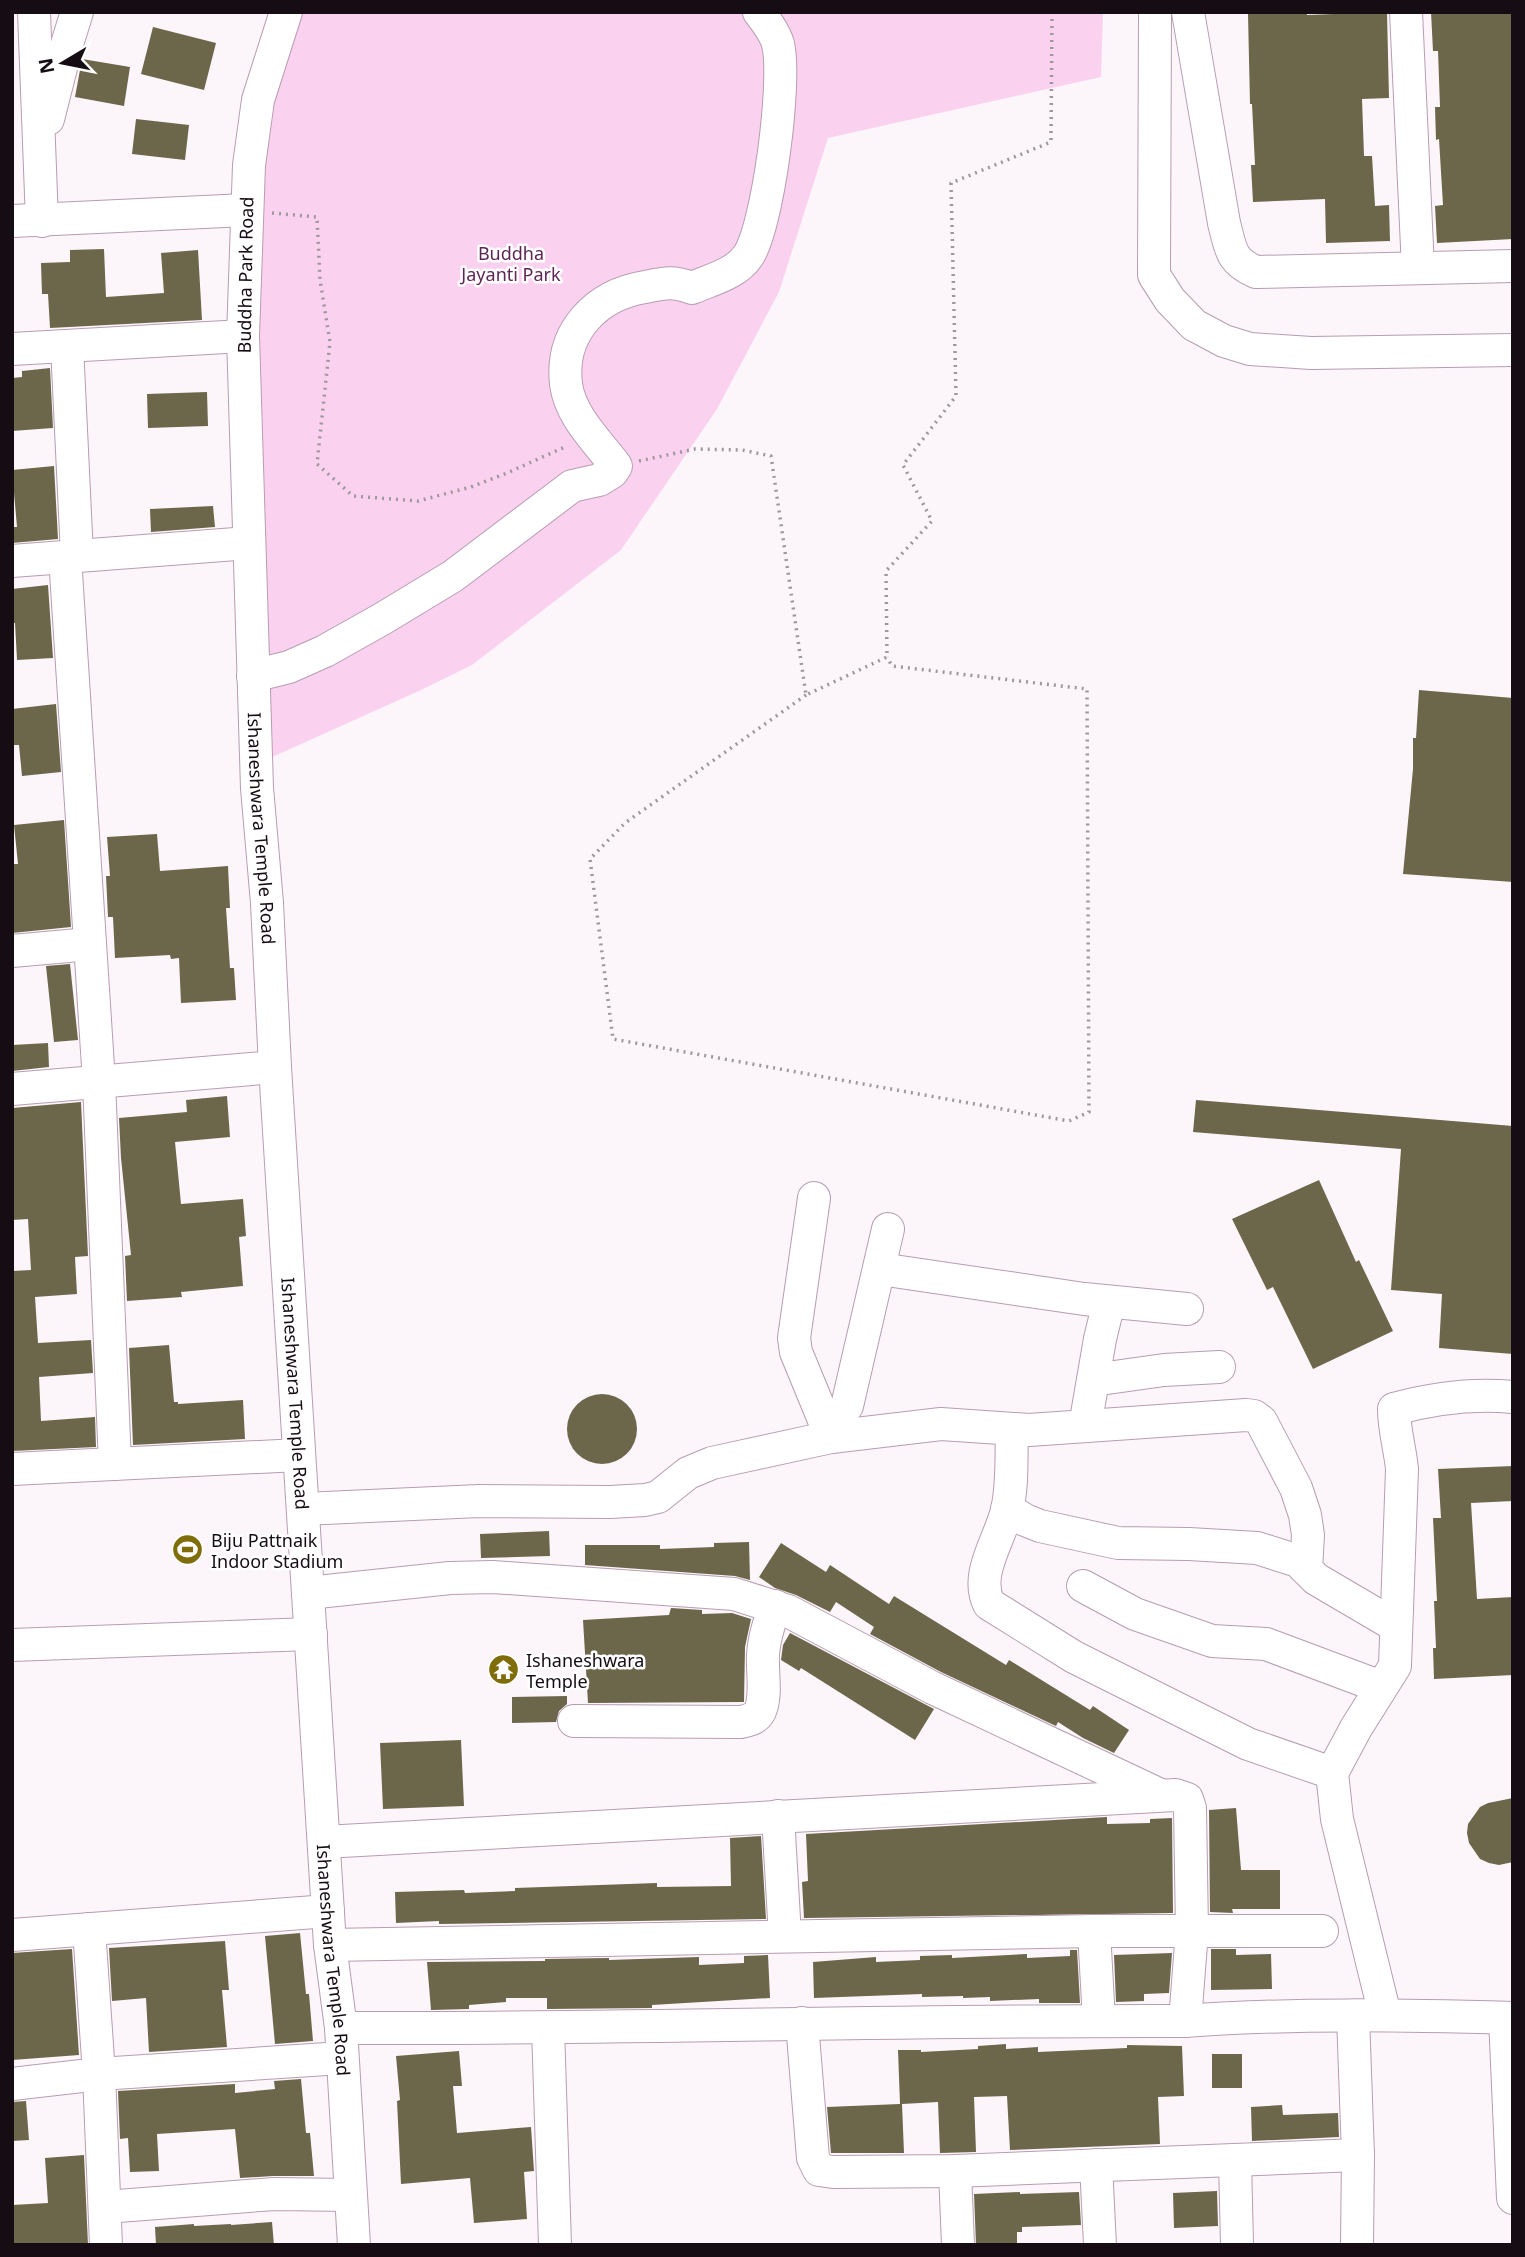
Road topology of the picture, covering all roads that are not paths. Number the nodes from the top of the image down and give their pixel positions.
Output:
1 (34, 12) edge
2 (77, 12) edge
3 (286, 12) edge
4 (759, 12) edge
5 (1155, 12) edge
6 (1188, 12) edge
7 (1406, 12) edge
8 (39, 157) junction
9 (246, 210) junction
10 (27, 221) edge
11 (1513, 266) edge
12 (1418, 268) junction
13 (243, 336) junction
14 (67, 346) junction
15 (12, 349) edge
16 (1513, 350) edge
17 (249, 542) junction
18 (71, 556) junction
19 (12, 561) edge
20 (253, 676) junction
21 (90, 944) junction
22 (12, 951) edge
23 (275, 1067) junction
24 (99, 1082) junction
25 (12, 1089) edge
26 (814, 1198) dead end
27 (888, 1229) dead end
28 (880, 1269) junction
29 (1109, 1302) junction
30 (1187, 1309) dead end
31 (1219, 1367) dead end
32 (1093, 1380) junction
33 (1513, 1398) edge
34 (1085, 1426) junction
35 (1012, 1429) junction
36 (829, 1431) junction
37 (299, 1455) junction
38 (115, 1464) junction
39 (12, 1469) edge
40 (303, 1509) junction
41 (1007, 1509) junction
42 (1306, 1569) junction
43 (1083, 1586) dead end
44 (308, 1593) junction
45 (775, 1606) junction
46 (1396, 1626) junction
47 (311, 1634) junction
48 (12, 1645) edge
49 (1381, 1687) junction
50 (574, 1721) dead end
51 (1332, 1773) junction
52 (1163, 1796) junction
53 (778, 1816) junction
54 (324, 1842) junction
55 (328, 1911) junction
56 (89, 1929) junction
57 (1094, 1931) junction
58 (1192, 1931) junction
59 (1322, 1931) dead end
60 (12, 1935) edge
61 (785, 1936) junction
62 (330, 1945) junction
63 (1385, 2015) junction
64 (1353, 2016) junction
65 (1509, 2018) edge
66 (1099, 2021) junction
67 (1185, 2021) junction
68 (802, 2023) junction
69 (548, 2028) junction
70 (342, 2043) junction
71 (99, 2074) junction
72 (12, 2084) edge
73 (1357, 2155) junction
74 (1235, 2160) junction
75 (1096, 2165) junction
76 (955, 2171) junction
77 (350, 2195) junction
78 (1513, 2198) edge
79 (105, 2207) junction
80 (106, 2245) edge
81 (354, 2245) edge
82 (555, 2245) edge
83 (958, 2245) edge
84 (1100, 2245) edge
85 (1237, 2245) edge
86 (1357, 2245) edge

1 - 8 street
2 - 8 street
3 - 9 street, Buddha Park Road
4 - 20 street
5 - 16 street
6 - 12 street
7 - 12 street
8 - 10 street
9 - 10 street
9 - 13 street, Buddha Park Road
11 - 12 street
13 - 14 street
13 - 17 street, Buddha Park Road
14 - 15 street
14 - 18 street
17 - 18 street
17 - 20 street, Ishaneshwara Temple Road
18 - 19 street
18 - 21 street
20 - 23 street, Ishaneshwara Temple Road
21 - 22 street
21 - 24 street
23 - 24 street
23 - 37 street, Ishaneshwara Temple Road
24 - 25 street
24 - 38 street
26 - 36 street
27 - 28 street
28 - 29 street
28 - 36 street
29 - 30 street
29 - 32 street
31 - 32 street
32 - 34 street
33 - 46 street
34 - 35 street
34 - 42 street
35 - 36 street
35 - 41 street
36 - 40 street
37 - 38 street
37 - 40 street, Ishaneshwara Temple Road
38 - 39 street
40 - 44 street, Ishaneshwara Temple Road
41 - 42 street
41 - 51 street
42 - 46 street
43 - 49 street
44 - 45 street
44 - 47 street, Ishaneshwara Temple Road
45 - 50 street
45 - 52 street
46 - 49 street
47 - 48 street
47 - 54 street, Ishaneshwara Temple Road
49 - 51 street
51 - 63 street
52 - 53 street
52 - 58 street
53 - 54 street
53 - 61 street
54 - 55 street, Ishaneshwara Temple Road
55 - 56 street
55 - 62 street, Ishaneshwara Temple Road
56 - 60 street
56 - 71 street
57 - 58 street
57 - 61 street
57 - 66 street
58 - 59 street
58 - 67 street
61 - 62 street
62 - 70 street, Ishaneshwara Temple Road
63 - 64 street
63 - 65 street
64 - 67 street
64 - 73 street
65 - 78 street
66 - 67 street
66 - 68 street
68 - 69 street
68 - 76 street
69 - 70 street
69 - 82 street
70 - 71 street
70 - 77 street, Ishaneshwara Temple Road
71 - 72 street
71 - 79 street
73 - 74 street
73 - 86 street
74 - 75 street
74 - 85 street
75 - 76 street
75 - 84 street
76 - 83 street
77 - 79 street
77 - 81 street, Ishaneshwara Temple Road
79 - 80 street

